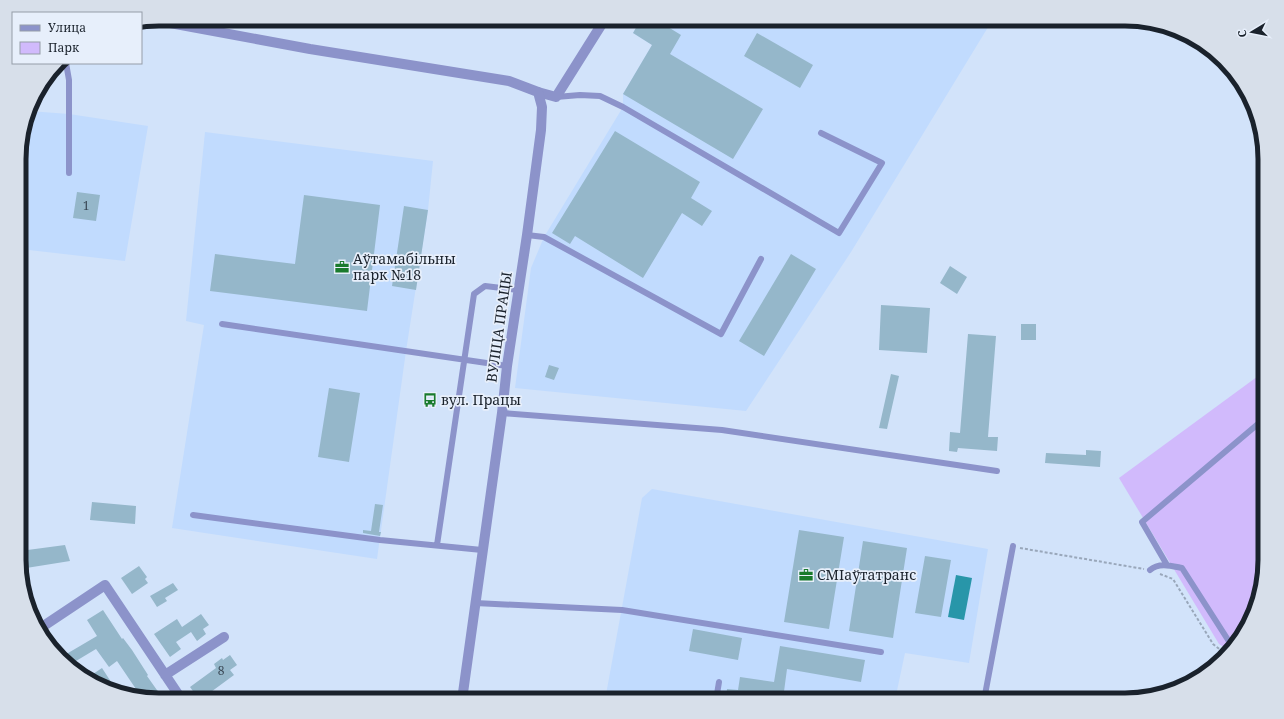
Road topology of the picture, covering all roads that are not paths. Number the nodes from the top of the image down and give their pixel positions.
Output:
1 (186, 26) edge
2 (601, 26) edge
3 (66, 64) edge
4 (538, 92) junction
5 (556, 97) junction
6 (821, 133) dead end
7 (68, 173) dead end
8 (527, 235) junction
9 (761, 259) dead end
10 (518, 290) junction
11 (222, 324) dead end
12 (464, 360) junction
13 (507, 366) junction
14 (502, 413) junction
15 (1258, 424) edge
16 (997, 471) dead end
17 (193, 515) dead end
18 (437, 545) junction
19 (1013, 546) road end
20 (482, 550) junction
21 (1167, 565) junction
22 (1150, 570) road end
23 (475, 603) junction
24 (44, 626) edge
25 (224, 637) dead end
26 (1229, 642) edge
27 (882, 652) dead end
28 (165, 675) junction
29 (719, 682) dead end
30 (177, 693) edge
31 (463, 693) edge
32 (717, 693) edge
33 (985, 693) edge

1 - 4 street
2 - 5 street
3 - 7 lane
4 - 5 street
4 - 8 street, ВУЛІЦА ПРАЦЫ
5 - 6 lane
8 - 9 lane
8 - 10 street, ВУЛІЦА ПРАЦЫ
10 - 12 lane
10 - 13 street, ВУЛІЦА ПРАЦЫ
11 - 12 lane
12 - 13 lane
12 - 18 lane
13 - 14 street, ВУЛІЦА ПРАЦЫ
14 - 16 lane
14 - 20 street, ВУЛІЦА ПРАЦЫ
15 - 21 lane
17 - 18 lane
18 - 20 lane
19 - 33 lane
20 - 23 street, ВУЛІЦА ПРАЦЫ
21 - 22 lane
21 - 26 lane
23 - 27 lane
23 - 31 street, ВУЛІЦА ПРАЦЫ
24 - 28 street
25 - 28 street
28 - 30 street
29 - 32 lane

